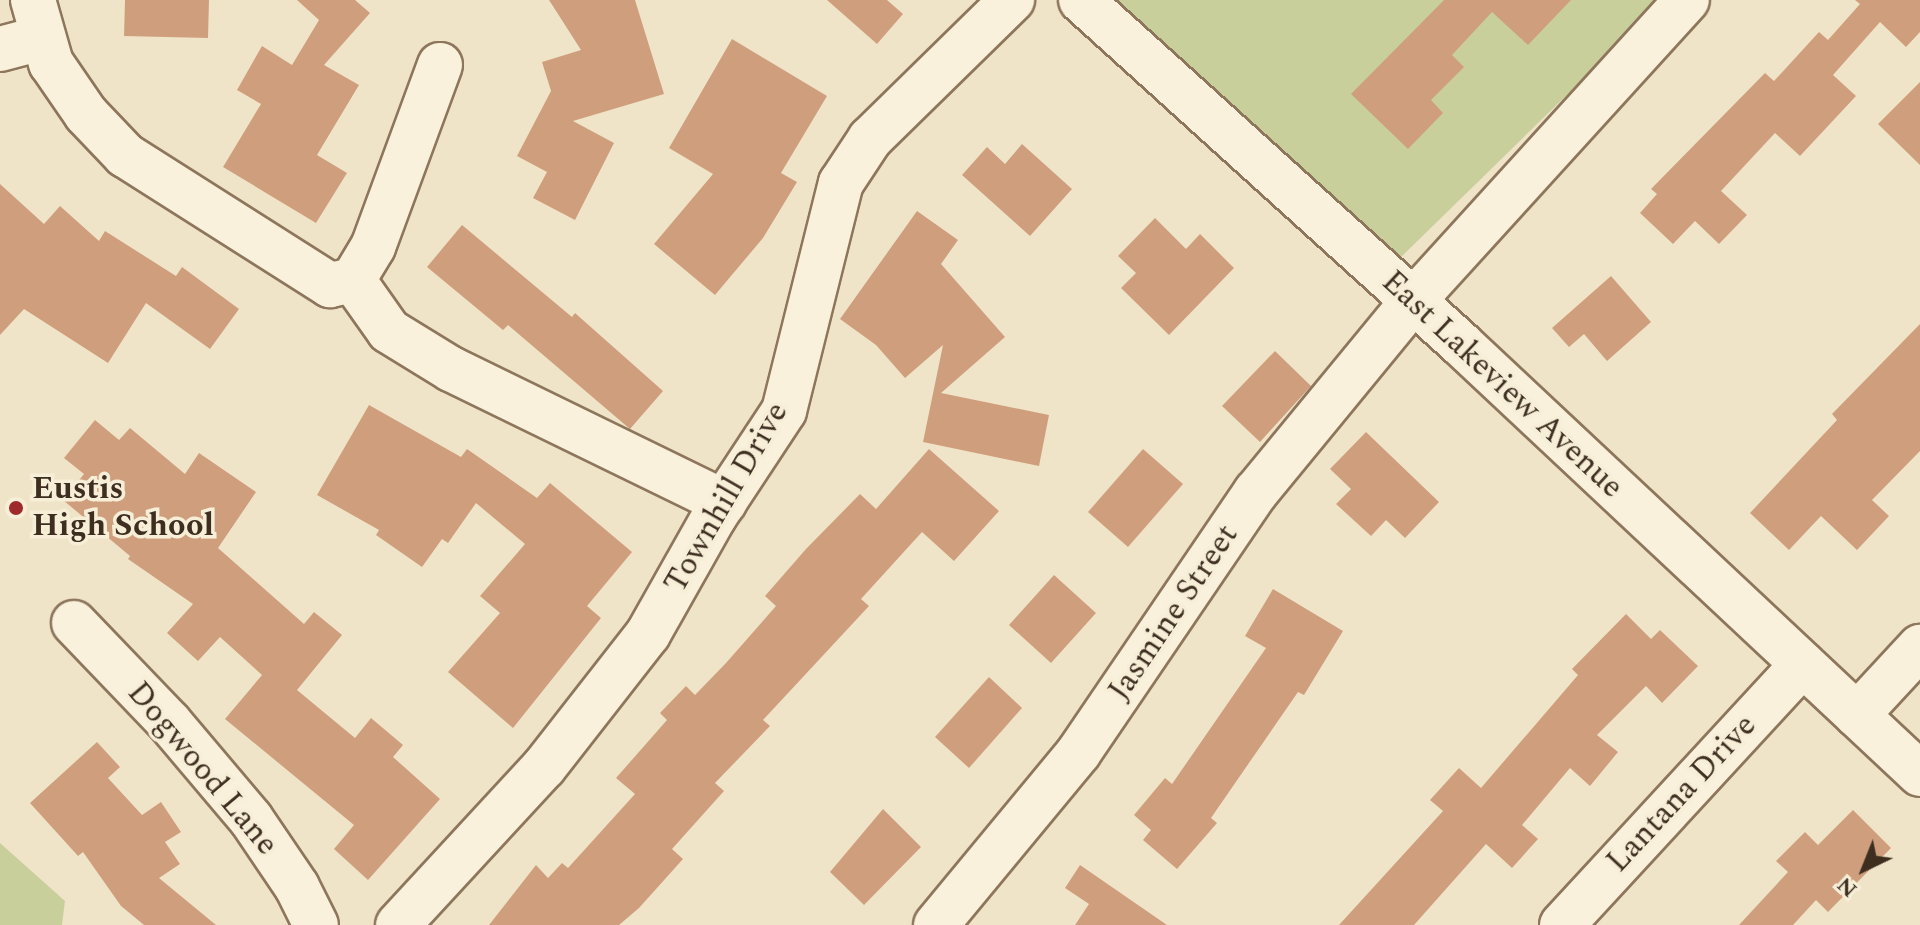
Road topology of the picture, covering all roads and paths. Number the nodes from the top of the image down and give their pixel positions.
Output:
1 (1012, 0) edge
2 (1081, 0) edge
3 (1687, 0) edge
4 (37, 19) edge
5 (0, 49) edge
6 (440, 65) dead end
7 (353, 280) junction
8 (1413, 301) junction
9 (724, 502) junction
10 (74, 623) dead end
11 (1920, 647) edge
12 (1803, 664) junction
13 (1857, 715) junction
14 (1920, 774) edge
15 (316, 925) edge
16 (398, 925) edge
17 (936, 925) edge
18 (1562, 925) edge

1 - 9 street, Townhill Drive
2 - 8 street, East Lakeview Avenue
3 - 8 street, Jasmine Street
4 - 5 street
4 - 7 street
6 - 7 street
7 - 9 street
8 - 12 street, East Lakeview Avenue
8 - 17 street, Jasmine Street
9 - 16 street, Townhill Drive
10 - 15 street, Dogwood Lane
11 - 13 street
12 - 13 street, East Lakeview Avenue
12 - 18 street, Lantana Drive
13 - 14 street, East Lakeview Avenue

